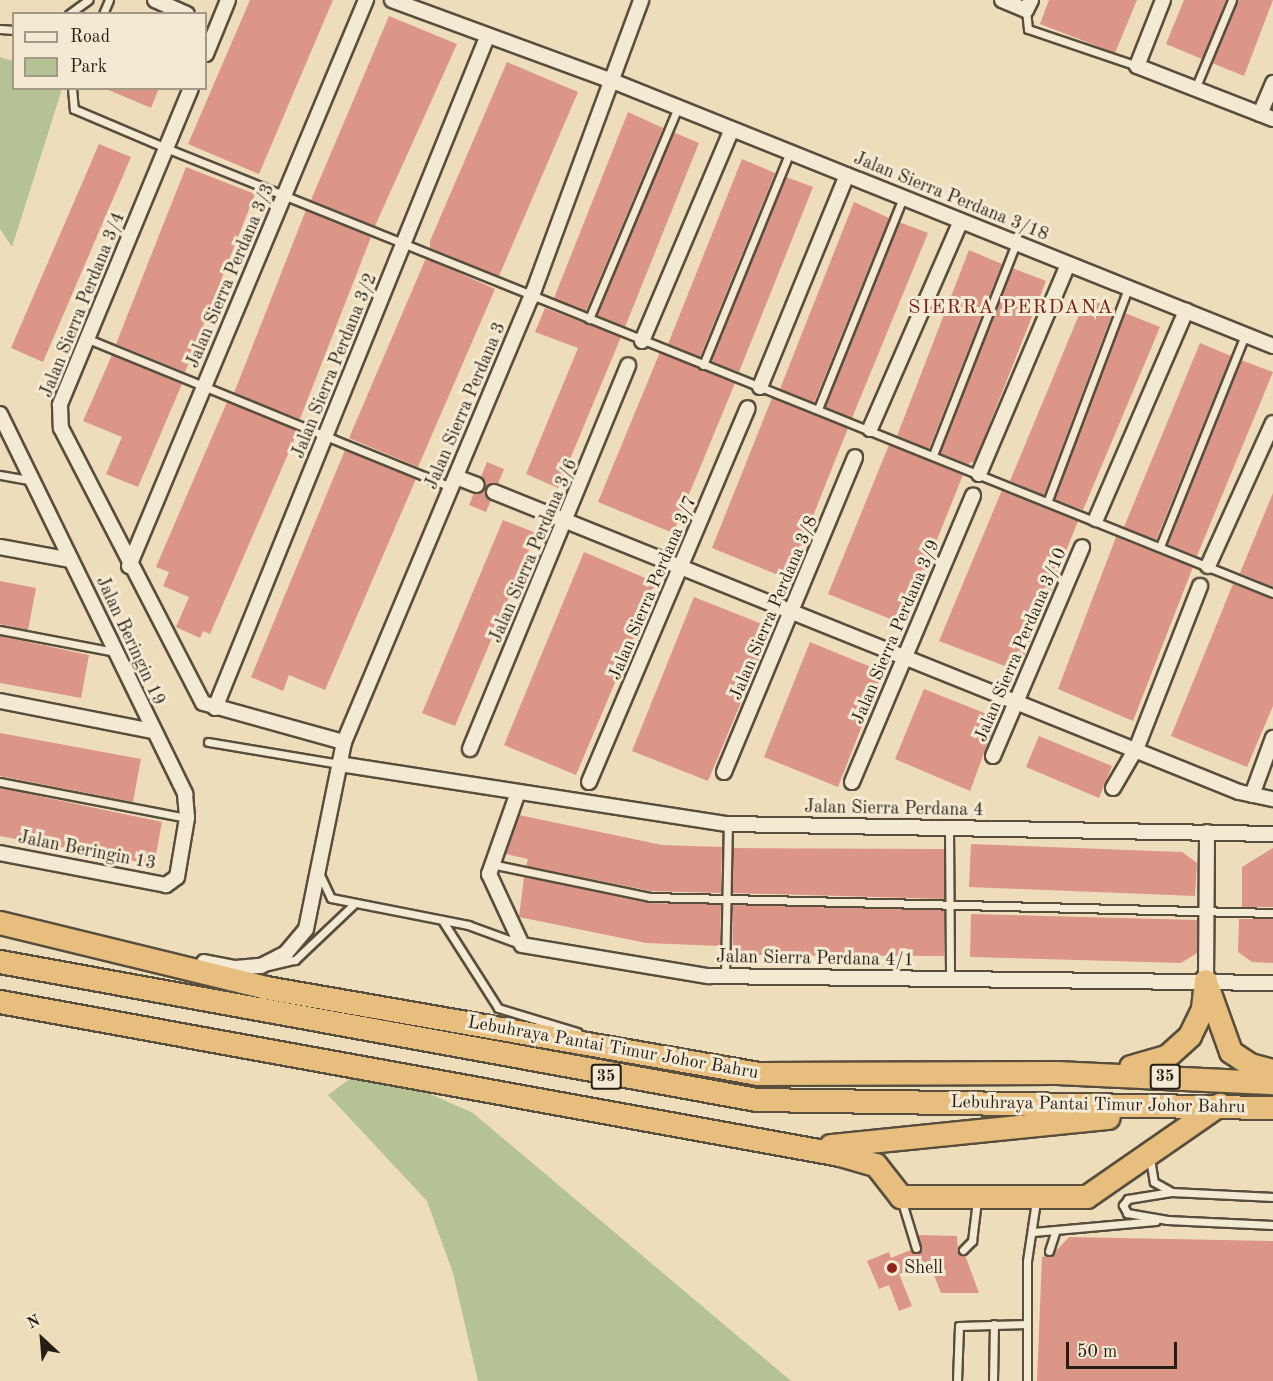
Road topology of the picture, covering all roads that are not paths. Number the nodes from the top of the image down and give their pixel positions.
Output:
1 (88, 0) edge
2 (155, 0) edge
3 (228, 0) edge
4 (366, 0) edge
5 (392, 0) edge
6 (641, 0) edge
7 (1002, 0) edge
8 (1163, 0) edge
9 (1232, 0) edge
10 (1028, 5) edge
11 (72, 12) edge
12 (182, 12) edge
13 (211, 24) edge
14 (487, 37) junction
15 (207, 48) edge
16 (1137, 66) junction
17 (615, 81) junction
18 (1273, 83) edge
19 (1195, 89) junction
20 (72, 90) edge
21 (190, 90) edge
22 (678, 107) junction
23 (1267, 117) edge
24 (732, 129) junction
25 (166, 148) junction
26 (790, 152) junction
27 (847, 175) junction
28 (285, 195) junction
29 (903, 198) junction
30 (961, 221) junction
31 (1016, 243) junction
32 (403, 245) junction
33 (1068, 264) junction
34 (1128, 288) junction
35 (531, 298) junction
36 (1186, 311) junction
37 (589, 319) junction
38 (1245, 335) junction
39 (88, 339) junction
40 (642, 341) junction
41 (1273, 346) edge
42 (628, 365) dead end
43 (702, 365) junction
44 (204, 386) junction
45 (760, 387) junction
46 (748, 408) dead end
47 (818, 410) junction
48 (0, 414) edge
49 (1273, 423) edge
50 (870, 429) junction
51 (326, 436) junction
52 (933, 455) junction
53 (855, 458) dead end
54 (979, 474) junction
55 (0, 475) edge
56 (34, 482) junction
57 (453, 482) junction
58 (477, 485) dead end
59 (494, 492) dead end
60 (974, 495) dead end
61 (1048, 500) junction
62 (1096, 519) junction
63 (568, 522) junction
64 (1161, 544) junction
65 (0, 547) edge
66 (1082, 547) dead end
67 (71, 560) junction
68 (129, 566) junction
69 (1208, 566) junction
70 (682, 568) junction
71 (1200, 586) dead end
72 (1273, 593) edge
73 (794, 613) junction
74 (0, 630) edge
75 (115, 652) junction
76 (905, 657) junction
77 (0, 701) edge
78 (1016, 702) junction
79 (215, 708) junction
80 (153, 731) junction
81 (1273, 738) edge
82 (208, 742) dead end
83 (344, 742) junction
84 (1137, 747) junction
85 (470, 749) dead end
86 (993, 756) dead end
87 (339, 764) junction
88 (724, 772) dead end
89 (0, 782) edge
90 (589, 782) dead end
91 (852, 782) dead end
92 (1113, 788) dead end
93 (517, 795) junction
94 (1252, 795) junction
95 (1273, 799) edge
96 (188, 818) junction
97 (728, 824) junction
98 (949, 828) junction
99 (1207, 832) junction
100 (1273, 834) edge
101 (0, 853) edge
102 (491, 864) junction
103 (321, 875) junction
104 (166, 885) joint
105 (727, 901) junction
106 (353, 905) junction
107 (950, 907) junction
108 (1207, 911) junction
109 (1273, 913) edge
110 (0, 915) edge
111 (442, 920) junction
112 (0, 923) edge
113 (522, 945) junction
114 (0, 962) edge
115 (261, 966) junction
116 (725, 976) junction
117 (950, 978) junction
118 (1206, 981) junction
119 (1273, 983) edge
120 (0, 1002) edge
121 (606, 1048) junction
122 (1273, 1071) edge
123 (1057, 1073) junction
124 (1273, 1083) edge
125 (1220, 1105) junction
126 (1273, 1108) edge
127 (803, 1149) junction
128 (1150, 1153) junction
129 (1172, 1192) junction
130 (901, 1197) junction
131 (978, 1197) junction
132 (1036, 1197) junction
133 (1273, 1197) edge
134 (1167, 1220) junction
135 (1273, 1225) edge
136 (1033, 1232) junction
137 (1055, 1232) junction
138 (916, 1248) dead end
139 (963, 1250) dead end
140 (1049, 1251) dead end
141 (994, 1324) junction
142 (1027, 1324) junction
143 (957, 1381) edge
144 (993, 1381) edge
145 (1028, 1381) edge

1 - 11 lane
2 - 12 street
3 - 13 street
4 - 28 street, Jalan Sierra Perdana 3/3
5 - 14 street, Jalan Sierra Perdana 3/18
6 - 17 street, Jalan Sierra Perdana 3
7 - 10 street
8 - 16 street
9 - 19 lane
10 - 16 lane
13 - 15 street
14 - 17 street, Jalan Sierra Perdana 3/18
14 - 32 street, Jalan Sierra Perdana 3/2
16 - 19 street
17 - 22 street, Jalan Sierra Perdana 3/18
17 - 35 street, Jalan Sierra Perdana 3
18 - 23 street
19 - 23 street
20 - 25 lane
21 - 25 street, Jalan Sierra Perdana 3/4
22 - 24 street, Jalan Sierra Perdana 3/18
22 - 37 lane
24 - 26 street, Jalan Sierra Perdana 3/18
24 - 40 street
25 - 28 lane
25 - 39 street, Jalan Sierra Perdana 3/4
26 - 27 street, Jalan Sierra Perdana 3/18
26 - 43 lane
27 - 29 street, Jalan Sierra Perdana 3/18
27 - 45 street
28 - 32 lane
28 - 44 street, Jalan Sierra Perdana 3/3
29 - 30 street, Jalan Sierra Perdana 3/18
29 - 47 lane
30 - 31 street, Jalan Sierra Perdana 3/18
30 - 50 street
31 - 33 street, Jalan Sierra Perdana 3/18
31 - 52 lane
32 - 35 lane
32 - 51 street, Jalan Sierra Perdana 3/2
33 - 34 street, Jalan Sierra Perdana 3/18
33 - 54 street
34 - 36 street, Jalan Sierra Perdana 3/18
34 - 61 lane
35 - 37 lane
35 - 57 street, Jalan Sierra Perdana 3
36 - 38 street, Jalan Sierra Perdana 3/18
36 - 62 street
37 - 40 lane
38 - 41 street, Jalan Sierra Perdana 3/18
38 - 64 lane
39 - 44 lane
39 - 68 street, Jalan Sierra Perdana 3/4
40 - 43 lane
42 - 63 street, Jalan Sierra Perdana 3/6
43 - 45 lane
44 - 51 lane
44 - 68 street, Jalan Sierra Perdana 3/3
45 - 47 lane
46 - 70 street, Jalan Sierra Perdana 3/7
47 - 50 lane
48 - 56 street, Jalan Beringin 19
49 - 69 street
50 - 52 lane
51 - 57 lane
51 - 79 street, Jalan Sierra Perdana 3/2
52 - 54 lane
53 - 73 street, Jalan Sierra Perdana 3/8
54 - 61 lane
55 - 56 lane
56 - 67 street, Jalan Beringin 19
57 - 58 street
57 - 83 street, Jalan Sierra Perdana 3
59 - 63 street
60 - 76 street, Jalan Sierra Perdana 3/9
61 - 62 lane
62 - 64 lane
63 - 70 street
63 - 85 street, Jalan Sierra Perdana 3/6
64 - 69 lane
65 - 67 street
66 - 78 street, Jalan Sierra Perdana 3/10
67 - 75 street, Jalan Beringin 19
68 - 79 street, Jalan Sierra Perdana 3/4
69 - 72 lane
70 - 73 street
70 - 90 street, Jalan Sierra Perdana 3/7
71 - 84 street
73 - 76 street
73 - 88 street, Jalan Sierra Perdana 3/8
74 - 75 lane
75 - 80 street, Jalan Beringin 19
76 - 78 street
76 - 91 street, Jalan Sierra Perdana 3/9
77 - 80 street
78 - 84 street
78 - 86 street, Jalan Sierra Perdana 3/10
79 - 83 street
80 - 96 street, Jalan Beringin 19
81 - 94 street
82 - 87 lane
83 - 87 street, Jalan Sierra Perdana 3
84 - 92 street
84 - 94 street
87 - 93 street, Jalan Sierra Perdana 4
87 - 103 street, Jalan Sierra Perdana 3
89 - 96 lane
93 - 97 street, Jalan Sierra Perdana 4
93 - 102 street
94 - 95 street
96 - 104 street, Jalan Beringin 19
97 - 98 street, Jalan Sierra Perdana 4
97 - 105 lane
98 - 99 street, Jalan Sierra Perdana 4
98 - 107 lane
99 - 100 street, Jalan Sierra Perdana 4
99 - 108 street
101 - 104 street, Jalan Beringin 13
102 - 105 lane
102 - 113 street
103 - 106 lane
103 - 115 street, Jalan Sierra Perdana 3
105 - 107 lane
105 - 116 lane
106 - 111 lane
106 - 115 lane
107 - 108 lane
107 - 117 lane
108 - 109 lane
108 - 118 street
110 - 115 street
111 - 113 lane
111 - 121 lane
112 - 121 highway, Lebuhraya Pantai Timur Johor Bahru / 35
113 - 116 street, Jalan Sierra Perdana 4/1
114 - 125 highway, Lebuhraya Pantai Timur Johor Bahru / 35
116 - 117 street, Jalan Sierra Perdana 4/1
117 - 118 street, Jalan Sierra Perdana 4/1
118 - 119 street, Jalan Sierra Perdana 4/1
118 - 122 highway
118 - 123 highway
120 - 127 highway
121 - 123 highway, Lebuhraya Pantai Timur Johor Bahru / 35
123 - 124 highway, Lebuhraya Pantai Timur Johor Bahru / 35
125 - 126 highway, Lebuhraya Pantai Timur Johor Bahru / 35
125 - 127 highway
125 - 128 highway
127 - 130 highway
128 - 129 lane
128 - 132 highway
129 - 133 lane
129 - 134 lane
130 - 131 highway
130 - 138 lane
131 - 132 highway
131 - 139 lane
132 - 136 lane
134 - 135 lane
134 - 137 lane
136 - 137 lane
136 - 142 lane
137 - 140 lane
141 - 142 lane
141 - 143 lane
141 - 144 lane
142 - 145 lane

